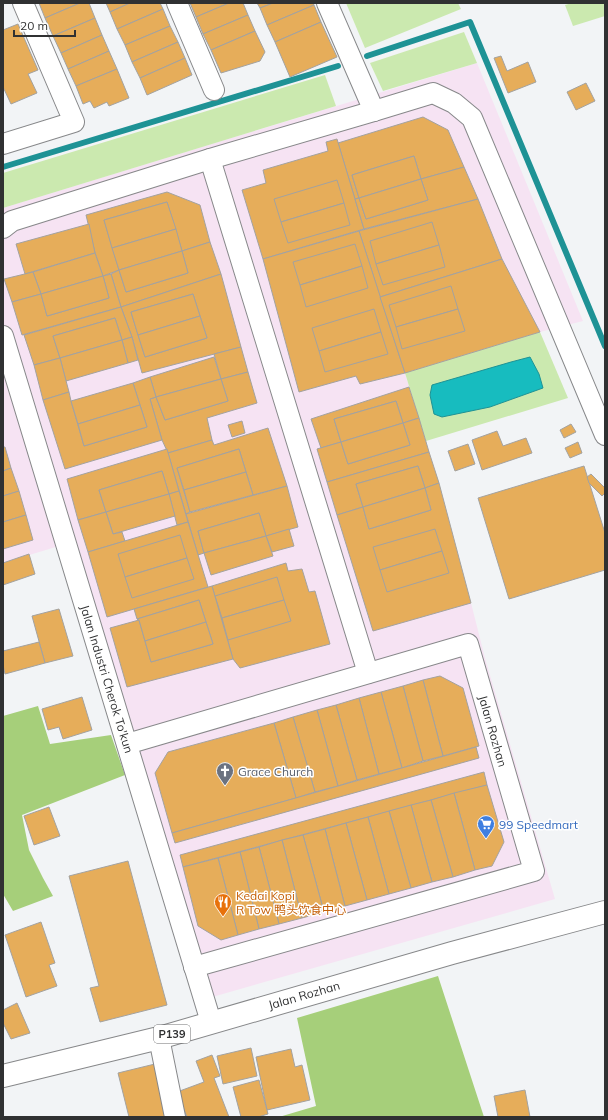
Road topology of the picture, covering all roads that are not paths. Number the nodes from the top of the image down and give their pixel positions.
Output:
1 (23, 3) edge
2 (177, 3) edge
3 (327, 3) edge
4 (214, 90) dead end
5 (374, 111) junction
6 (3, 144) edge
7 (210, 159) junction
8 (3, 228) edge
9 (3, 336) edge
10 (605, 435) edge
11 (368, 674) junction
12 (127, 744) junction
13 (605, 912) edge
14 (194, 967) junction
15 (211, 1022) junction
16 (159, 1038) junction
17 (3, 1076) edge
18 (175, 1117) edge

1 - 6 street
2 - 4 street
3 - 5 street
5 - 7 street
5 - 10 street
7 - 8 street
7 - 11 street
9 - 12 street, Jalan Industri Cherok To'kun
11 - 12 street
11 - 14 street, Jalan Rozhan
12 - 14 street, Jalan Industri Cherok To'kun
13 - 15 main road, Jalan Rozhan / P139
14 - 15 street, Jalan Industri Cherok To'kun
15 - 16 main road, Jalan Rozhan / P139
16 - 17 main road, Jalan Rozhan / P139
16 - 18 street

